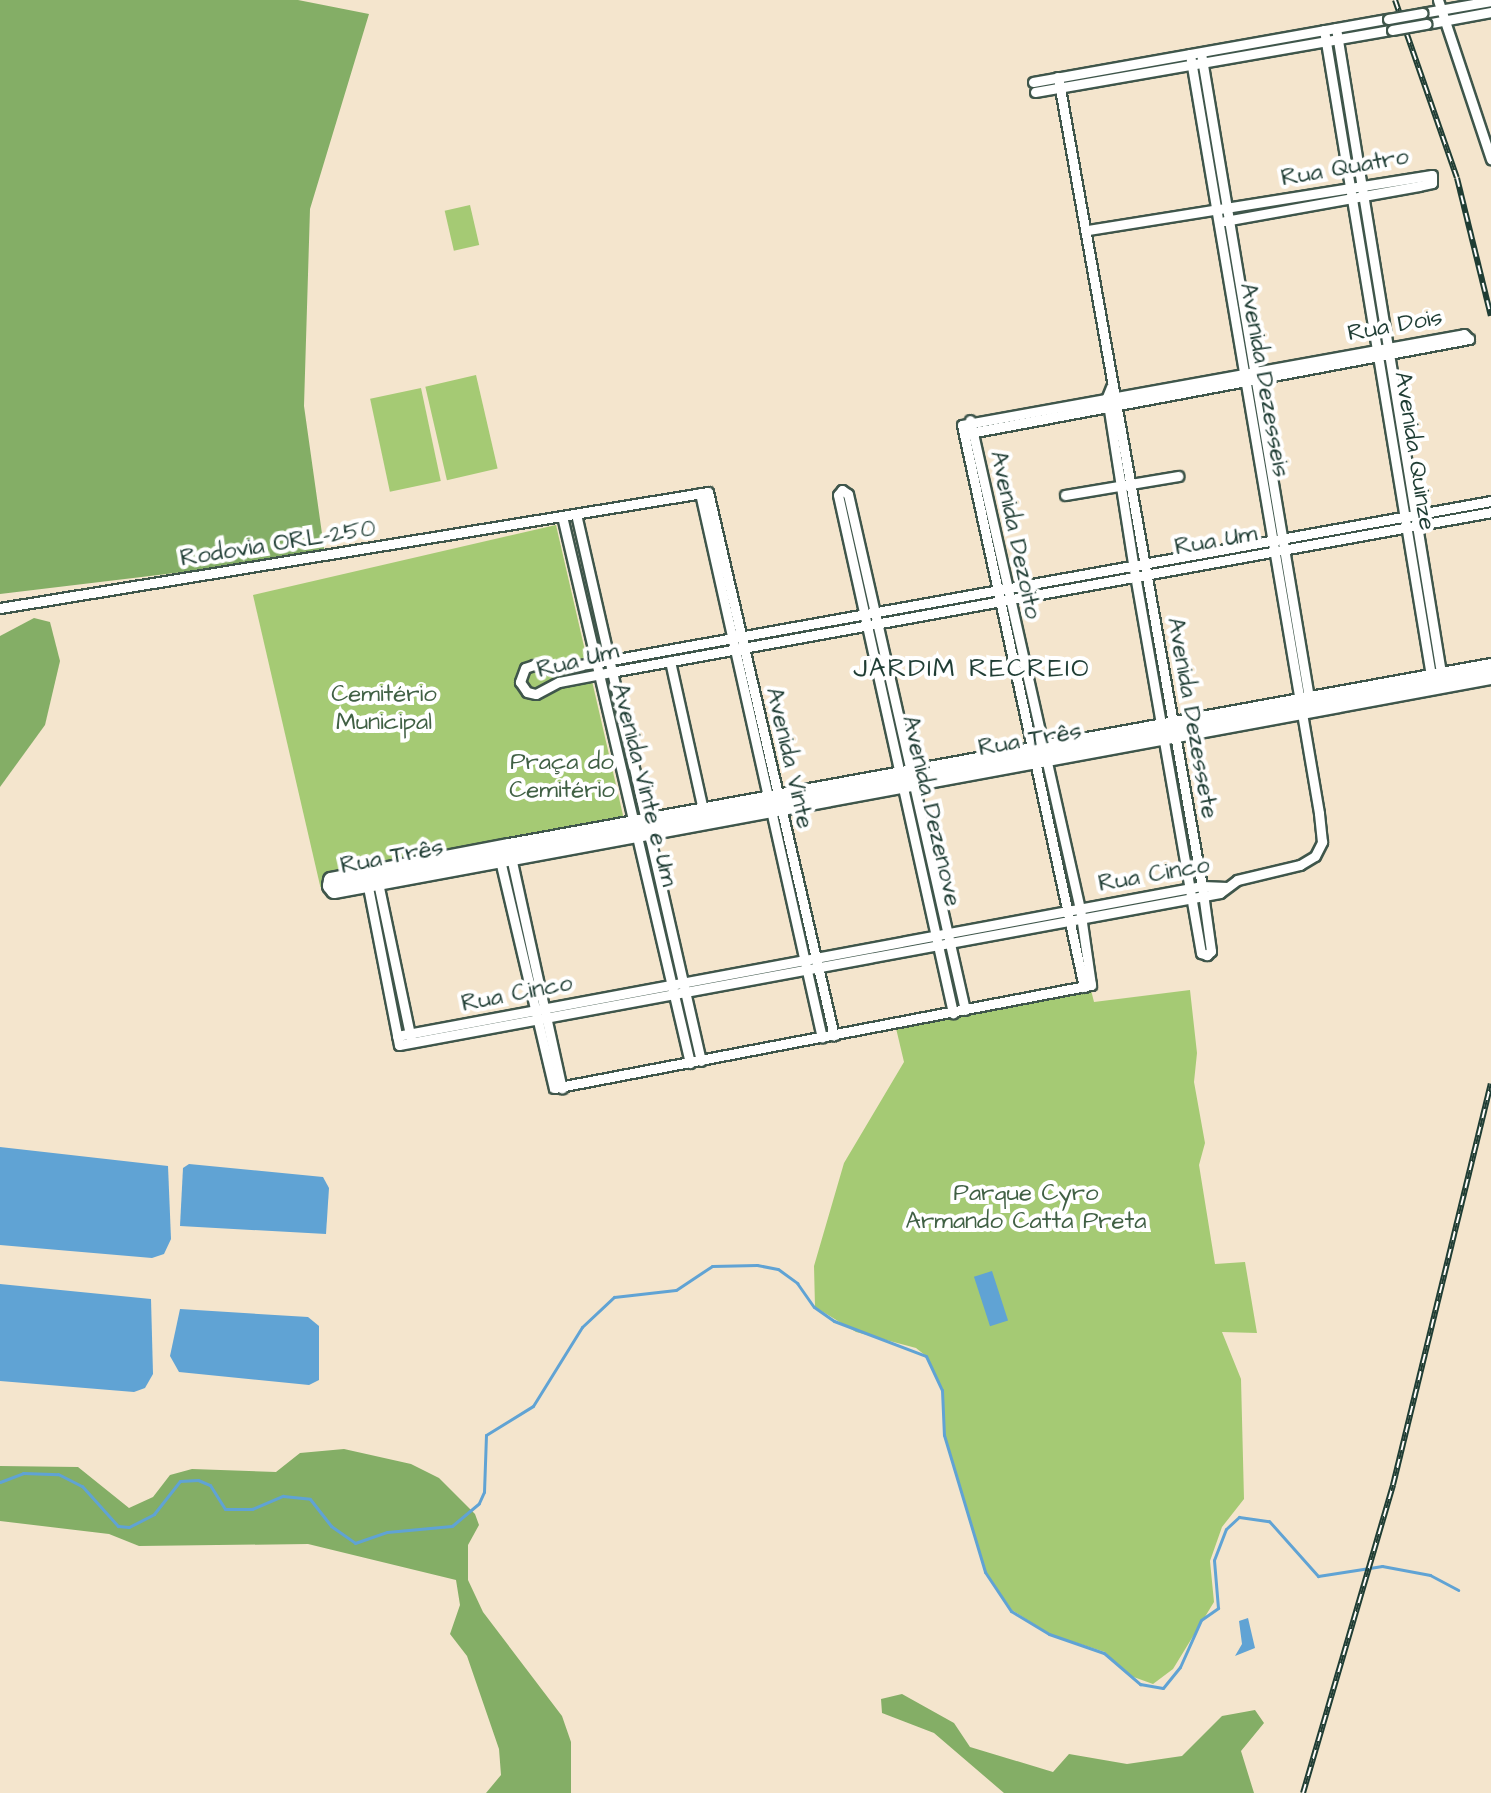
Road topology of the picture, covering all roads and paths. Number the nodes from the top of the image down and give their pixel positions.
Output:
1 (1491, 1) edge
2 (1440, 5) edge
3 (1457, 10) edge
4 (1491, 12) edge
5 (1336, 34) junction
6 (1325, 36) junction
7 (1202, 58) junction
8 (1190, 60) junction
9 (1064, 82) junction
10 (1034, 87) dead end
11 (1491, 159) edge
12 (1418, 181) dead end
13 (1356, 192) junction
14 (1226, 209) junction
15 (1215, 211) junction
16 (1228, 221) junction
17 (1217, 223) junction
18 (1088, 230) junction
19 (1384, 353) junction
20 (1248, 377) junction
21 (1114, 396) junction
22 (1109, 408) junction
23 (970, 420) joint
24 (966, 431) junction
25 (1178, 476) dead end
26 (1132, 484) junction
27 (1121, 486) junction
28 (1065, 495) dead end
29 (1491, 501) edge
30 (1491, 512) edge
31 (576, 514) junction
32 (562, 516) junction
33 (1411, 521) junction
34 (1277, 546) junction
35 (1146, 569) junction
36 (1134, 571) junction
37 (1002, 593) junction
38 (0, 608) edge
39 (872, 618) junction
40 (734, 638) junction
41 (737, 649) junction
42 (608, 660) junction
43 (670, 661) junction
44 (595, 663) junction
45 (1491, 666) edge
46 (611, 672) junction
47 (597, 675) junction
48 (1491, 677) edge
49 (1437, 682) junction
50 (1304, 706) junction
51 (1169, 731) junction
52 (1039, 755) junction
53 (909, 778) junction
54 (772, 804) junction
55 (705, 816) junction
56 (642, 828) junction
57 (504, 853) junction
58 (372, 878) junction
59 (1197, 892) junction
60 (1075, 915) junction
61 (946, 937) junction
62 (940, 946) junction
63 (816, 958) junction
64 (803, 960) junction
65 (819, 969) junction
66 (806, 971) junction
67 (679, 990) junction
68 (965, 1010) junction
69 (953, 1013) junction
70 (540, 1015) junction
71 (834, 1036) junction
72 (822, 1038) junction
73 (410, 1039) junction
74 (701, 1061) junction
75 (690, 1063) junction

1 - 3 street
2 - 3 street
2 - 5 street, bridge
3 - 4 street
3 - 5 street, bridge
3 - 11 street
5 - 6 street
5 - 13 street, Avenida Quinze
6 - 7 street
6 - 13 street, Avenida Quinze
7 - 8 street
7 - 14 street, Avenida Dezesseis
8 - 9 street
8 - 15 street, Avenida Dezesseis
9 - 10 street
9 - 18 street, Avenida Dezessete
12 - 13 street, Rua Quatro
13 - 14 street, Rua Quatro
13 - 16 street, Rua Quatro
13 - 19 street, Avenida Quinze
14 - 15 street, Rua Quatro
14 - 16 street, Avenida Dezesseis
15 - 17 street, Avenida Dezesseis
15 - 18 street, Rua Quatro
16 - 17 street, Rua Quatro
16 - 20 street, Avenida Dezesseis
17 - 20 street, Avenida Dezesseis
18 - 21 street, Avenida Dezessete
19 - 19 street, Rua Dois
19 - 20 street, Rua Dois
19 - 33 street, Avenida Quinze
20 - 21 street, Rua Dois
20 - 34 street, Avenida Dezesseis
21 - 22 street, Rua Dois
21 - 23 street, Rua Dois
21 - 26 street, Avenida Dezessete
22 - 24 street, Rua Dois
22 - 27 street, Avenida Dezessete
23 - 24 street, Avenida Dezoito
24 - 37 street, Avenida Dezoito
25 - 26 street
26 - 27 street
26 - 35 street, Avenida Dezessete
27 - 28 street
27 - 36 street, Avenida Dezessete
29 - 33 street, Rua Um
30 - 33 street, Rua Um
31 - 32 street
31 - 40 street, Avenida Vinte
31 - 42 street, Avenida Vinte e Um
32 - 38 street, Rodovia ORL-250
32 - 44 street, Avenida Vinte e Um
33 - 34 street, Rua Um
33 - 49 street, Avenida Quinze
34 - 35 street, Rua Um
34 - 50 street, Avenida Dezesseis
35 - 36 street, Rua Um
35 - 51 street, Avenida Dezessete
36 - 37 street, Rua Um
36 - 51 street, Avenida Dezessete
37 - 39 street, Rua Um
37 - 52 street, Avenida Dezoito
39 - 39 street, Avenida Dezenove
39 - 40 street, Rua Um
39 - 41 street, Rua Um
39 - 53 street, Avenida Dezenove
40 - 41 street, Avenida Vinte
40 - 42 street, Rua Um
41 - 43 street, Rua Um
41 - 54 street, Avenida Vinte
42 - 44 street, Rua Um
42 - 46 street, Avenida Vinte e Um
43 - 46 street, Rua Um
43 - 55 street
44 - 47 street, Avenida Vinte e Um
44 - 47 street, Rua Um
45 - 49 street, Rua Três
46 - 47 street, Rua Um
46 - 56 street, Avenida Vinte e Um
47 - 56 street, Avenida Vinte e Um
48 - 49 street, Rua Três
49 - 50 street, Rua Três
50 - 51 street, Rua Três
50 - 59 street, Rua Cinco
51 - 52 street, Rua Três
51 - 59 street, Avenida Dezessete
52 - 53 street, Rua Três
52 - 60 street, Avenida Dezoito
53 - 54 street, Rua Três
53 - 61 street, Avenida Dezenove
54 - 55 street, Rua Três
54 - 63 street, Avenida Vinte
54 - 64 street, Avenida Vinte
55 - 56 street, Rua Três
56 - 57 street, Rua Três
56 - 67 street, Avenida Vinte e Um
56 - 67 street, Avenida Vinte e Um
57 - 58 street, Rua Três
57 - 70 street
58 - 73 street
58 - 73 street, Rua Cinco
59 - 59 street, Avenida Dezessete
59 - 60 street, Rua Cinco
60 - 61 street, Rua Cinco
60 - 68 street, Avenida Dezoito
61 - 62 street, Rua Cinco
61 - 63 street, Rua Cinco
61 - 68 street, Avenida Dezenove
62 - 65 street, Rua Cinco
62 - 69 street
63 - 64 street, Rua Cinco
63 - 65 street, Avenida Vinte
64 - 66 street, Avenida Vinte
64 - 67 street, Rua Cinco
65 - 66 street, Rua Cinco
65 - 71 street, Avenida Vinte
66 - 67 street, Rua Cinco
66 - 72 street, Avenida Vinte
67 - 70 street, Rua Cinco
67 - 74 street, Avenida Vinte e Um
67 - 75 street, Avenida Vinte e Um
68 - 69 street
69 - 71 street
70 - 73 street, Rua Cinco
70 - 75 street
71 - 72 street
72 - 74 street
74 - 75 street

